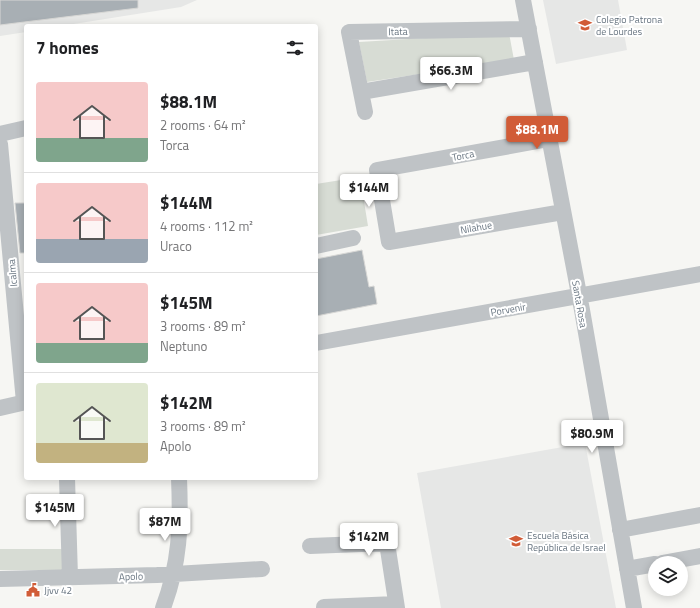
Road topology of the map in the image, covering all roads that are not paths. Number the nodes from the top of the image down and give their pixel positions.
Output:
1 (523, 0) edge
2 (529, 29) junction
3 (535, 62) junction
4 (361, 92) junction
5 (365, 112) dead end
6 (24, 128) edge
7 (0, 134) edge
8 (549, 139) junction
9 (0, 144) edge
10 (563, 212) junction
11 (353, 238) dead end
12 (389, 242) joint
13 (318, 246) edge
14 (700, 274) edge
15 (579, 296) junction
16 (21, 307) edge
17 (318, 343) edge
18 (24, 378) edge
19 (24, 402) edge
20 (0, 408) edge
21 (67, 480) edge
22 (179, 480) edge
23 (700, 515) edge
24 (620, 530) junction
25 (310, 546) dead end
26 (700, 556) edge
27 (688, 558) edge
28 (648, 565) edge
29 (262, 569) dead end
30 (627, 569) junction
31 (174, 574) junction
32 (70, 578) junction
33 (0, 580) edge
34 (397, 606) edge
35 (324, 607) dead end
36 (163, 608) edge
37 (634, 608) edge

1 - 2 street, Santa Rosa
2 - 3 street, Santa Rosa
2 - 4 street, Itata
3 - 4 street
3 - 8 street, Santa Rosa
4 - 5 street, Itata
6 - 7 street
8 - 10 street, Santa Rosa
8 - 12 street, Torca
9 - 16 street, Icalma
10 - 12 street, Nilahue
10 - 15 street, Santa Rosa
11 - 13 street
14 - 15 street, Porvenir
15 - 17 street, Porvenir
15 - 24 street, Santa Rosa
16 - 18 street, Icalma
19 - 20 street
21 - 32 street
22 - 31 street
23 - 24 street
24 - 30 street, Santa Rosa
25 - 34 street
26 - 27 street
28 - 30 street
29 - 31 street, Apolo
30 - 37 street, Santa Rosa
31 - 32 street, Apolo
31 - 36 street
32 - 33 street, Apolo
34 - 35 street

